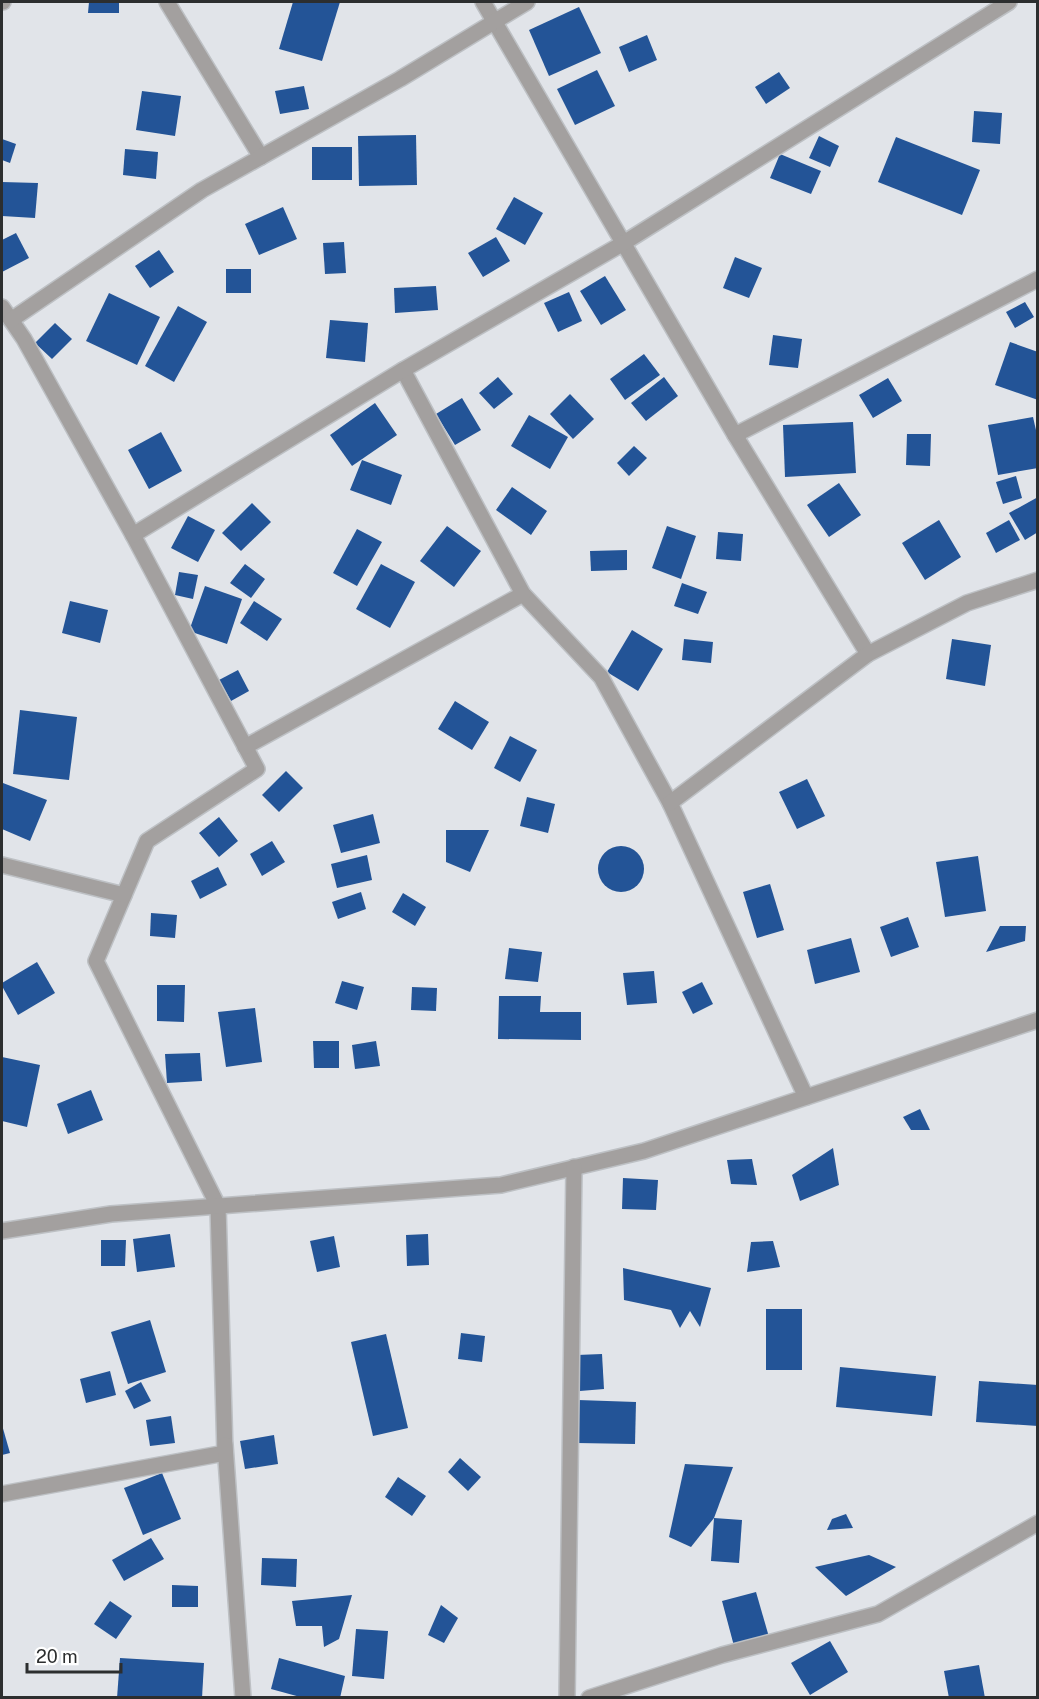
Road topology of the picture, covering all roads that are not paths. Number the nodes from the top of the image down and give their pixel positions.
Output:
1 (167, 2) edge
2 (483, 2) edge
3 (527, 2) edge
4 (1009, 2) edge
5 (494, 22) junction
6 (261, 157) junction
7 (622, 244) junction
8 (1038, 279) edge
9 (2, 307) edge
10 (11, 320) junction
11 (403, 370) junction
12 (735, 435) junction
13 (133, 536) junction
14 (1038, 580) edge
15 (523, 594) junction
16 (868, 654) junction
17 (245, 747) junction
18 (670, 803) junction
19 (2, 865) edge
20 (124, 895) junction
21 (1038, 1020) edge
22 (806, 1097) junction
23 (574, 1167) junction
24 (218, 1206) junction
25 (2, 1231) edge
26 (224, 1436) junction
27 (2, 1494) edge
28 (1038, 1523) edge
29 (243, 1698) edge
30 (567, 1698) edge
31 (589, 1698) edge

1 - 6 street
2 - 5 street
3 - 5 street
4 - 7 street
5 - 6 street
5 - 7 street
6 - 10 street
7 - 11 street
7 - 12 street
8 - 12 street
9 - 10 street
10 - 13 street
11 - 13 street
11 - 15 street
12 - 16 street
13 - 17 street
14 - 16 street
15 - 17 street
15 - 18 street
16 - 18 street
17 - 20 street
18 - 22 street
19 - 20 street
20 - 24 street
21 - 22 street
22 - 23 street
23 - 24 street
23 - 30 street
24 - 25 street
24 - 26 street
26 - 27 street
26 - 29 street
28 - 31 street

